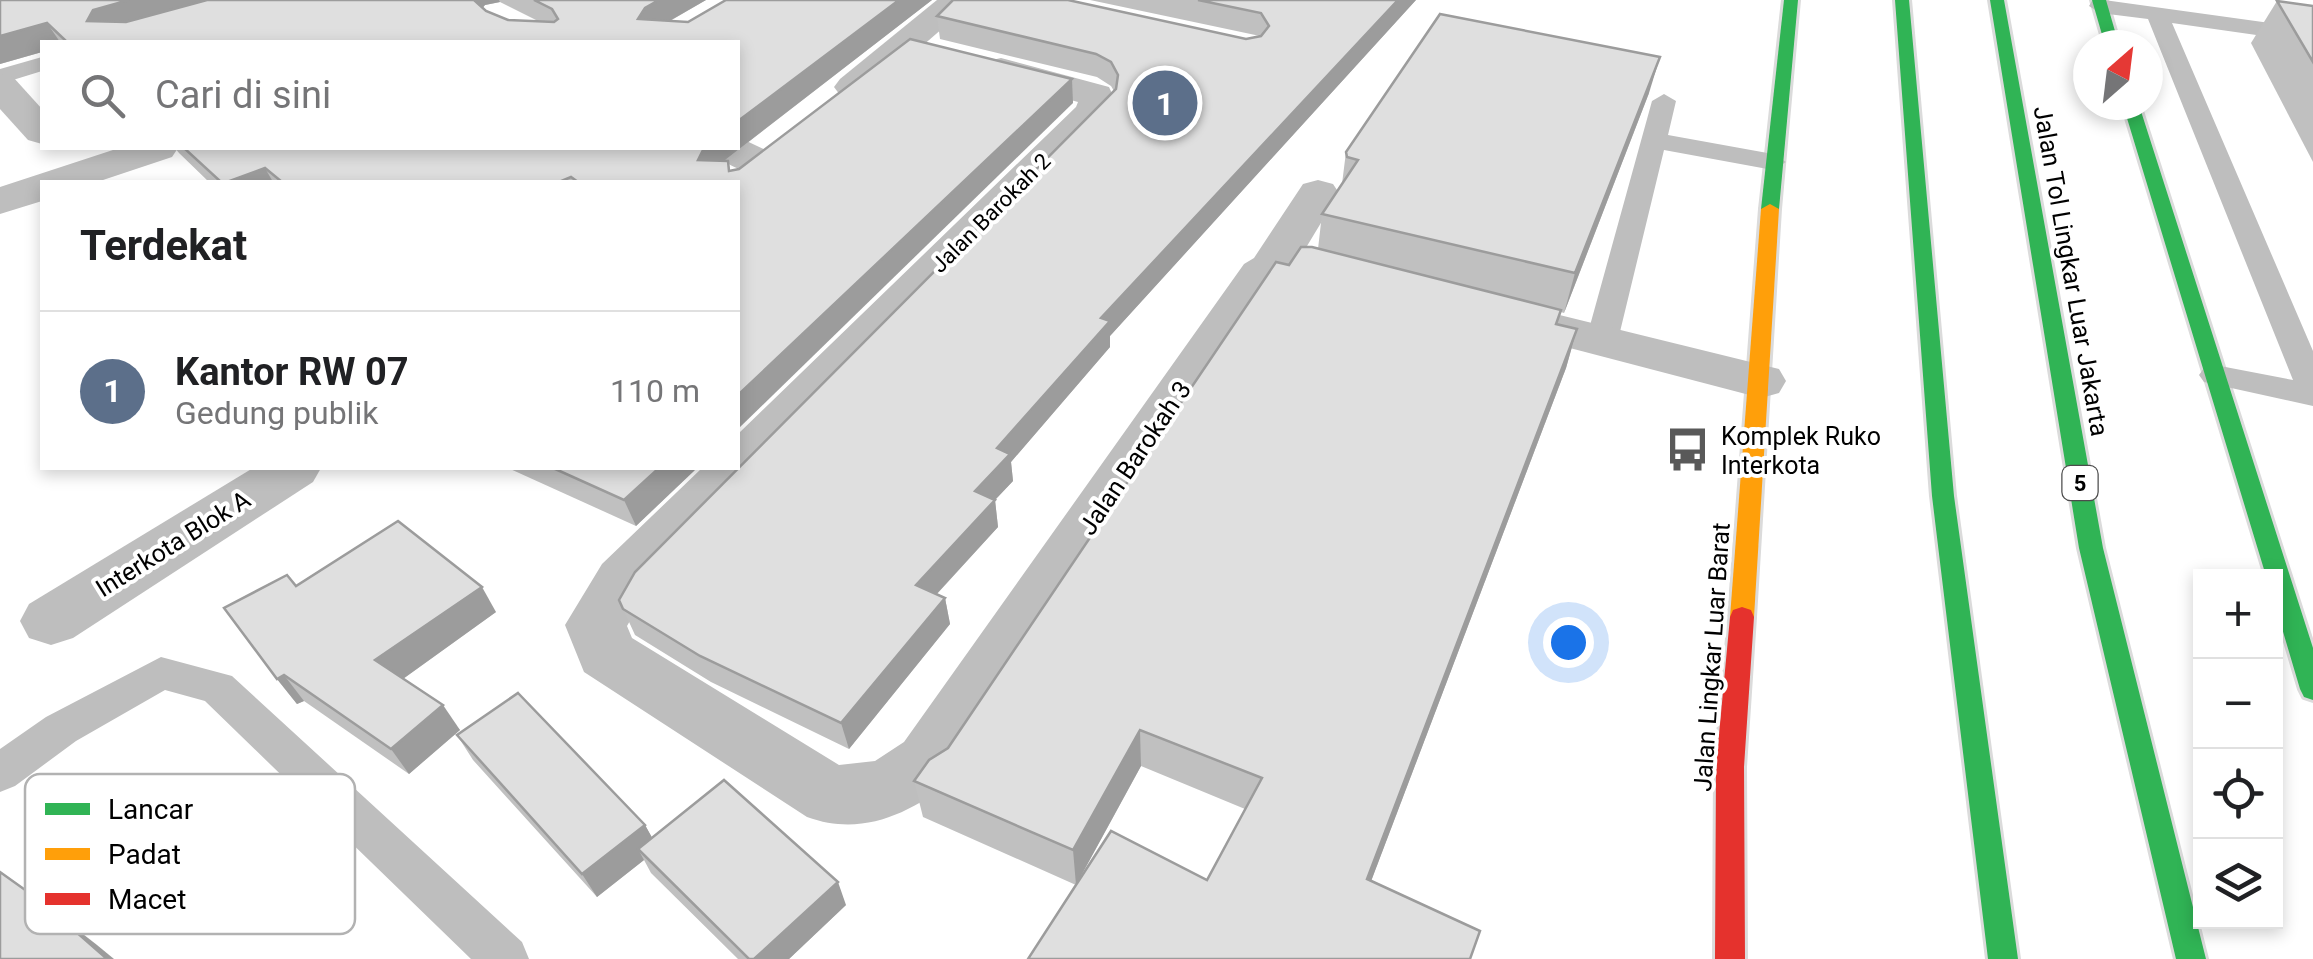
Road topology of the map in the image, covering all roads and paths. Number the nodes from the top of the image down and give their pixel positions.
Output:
1 (958, 0) edge
2 (1791, 0) edge
3 (1902, 0) edge
4 (1997, 0) edge
5 (2100, 3) edge
6 (2157, 14) junction
7 (2108, 30) edge
8 (2313, 36) edge
9 (906, 46) junction
10 (40, 65) edge
11 (0, 77) edge
12 (0, 85) edge
13 (1664, 101) dead end
14 (831, 104) edge
15 (2136, 120) edge
16 (40, 130) edge
17 (1654, 140) junction
18 (150, 150) edge
19 (1773, 162) junction
20 (59, 173) edge
21 (40, 182) edge
22 (1318, 193) dead end
23 (0, 201) edge
24 (1272, 264) junction
25 (1602, 340) junction
26 (2215, 375) junction
27 (1761, 381) junction
28 (2313, 392) edge
29 (740, 462) edge
30 (291, 470) edge
31 (732, 470) edge
32 (51, 622) dead end
33 (606, 654) joint
34 (2313, 689) edge
35 (0, 772) edge
36 (309, 774) edge
37 (355, 817) edge
38 (505, 959) edge
39 (1730, 959) edge
40 (2003, 959) edge
41 (2192, 959) edge

1 - 9 street
2 - 19 main road, Jalan Lingkar Luar Barat
3 - 40 main road
4 - 41 main road, Jalan Tol Lingkar Luar Jakarta / 5
5 - 6 lane
5 - 7 main road
6 - 8 lane
6 - 28 lane
9 - 14 street
9 - 29 street, Jalan Barokah 2
10 - 11 lane
12 - 16 street
13 - 17 lane
15 - 26 main road
17 - 19 lane
17 - 25 lane
18 - 20 street
19 - 27 main road, Jalan Lingkar Luar Barat
21 - 23 street
22 - 24 street, Jalan Barokah 3
24 - 25 street
24 - 33 street, Jalan Barokah 3
25 - 27 street
26 - 28 lane
26 - 34 main road
27 - 39 main road, Jalan Lingkar Luar Barat
30 - 32 street, Interkota Blok A
31 - 33 street, Jalan Barokah 2
35 - 36 lane
37 - 38 lane

